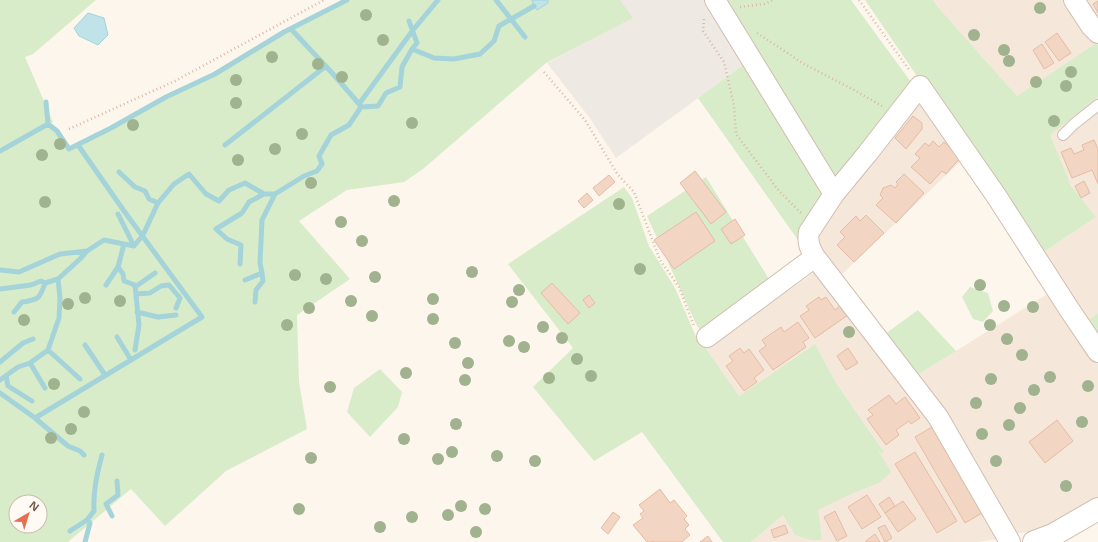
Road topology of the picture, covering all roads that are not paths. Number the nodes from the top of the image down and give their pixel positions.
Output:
1 (1074, 0) edge
2 (713, 9) edge
3 (1098, 33) edge
4 (1098, 105) edge
5 (1063, 135) dead end
6 (834, 194) junction
7 (815, 257) junction
8 (707, 337) road end
9 (1098, 352) edge
10 (1098, 509) edge
11 (1048, 540) edge
12 (1010, 542) edge

1 - 3 street
2 - 6 street
4 - 5 lane
6 - 7 street
6 - 9 street
7 - 8 street
7 - 12 street
10 - 11 street

